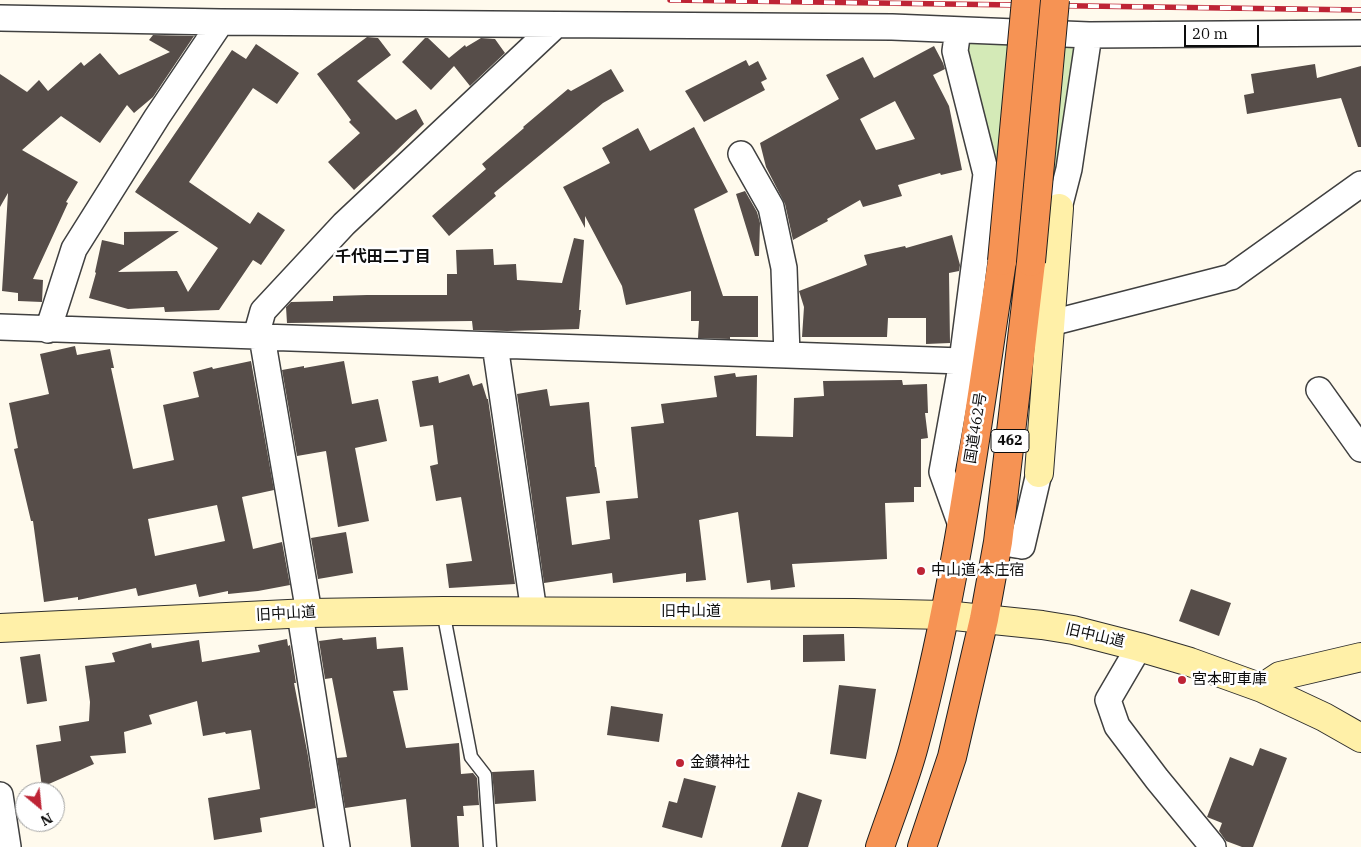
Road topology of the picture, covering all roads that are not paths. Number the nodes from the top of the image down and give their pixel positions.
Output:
1 (1026, 0) edge
2 (1056, 0) edge
3 (0, 18) edge
4 (221, 22) junction
5 (556, 25) junction
6 (958, 30) junction
7 (1361, 33) edge
8 (1090, 35) junction
9 (741, 154) dead end
10 (1361, 184) edge
11 (1059, 208) joint
12 (1051, 322) junction
13 (0, 327) edge
14 (48, 330) junction
15 (259, 337) junction
16 (495, 345) junction
17 (787, 355) junction
18 (962, 361) junction
19 (1319, 390) dead end
20 (1361, 449) edge
21 (1039, 473) joint
22 (961, 525) junction
23 (998, 542) junction
24 (443, 612) junction
25 (534, 612) junction
26 (305, 613) junction
27 (945, 615) junction
28 (984, 619) junction
29 (0, 628) edge
30 (1139, 647) junction
31 (1361, 658) edge
32 (1262, 688) junction
33 (1361, 738) edge
34 (0, 795) edge
35 (8, 847) edge
36 (337, 847) edge
37 (490, 847) edge
38 (880, 847) edge
39 (922, 847) edge
40 (1213, 847) edge

1 - 22 highway, 国道462号 / 462, bridge
2 - 23 highway, 462, bridge
3 - 4 street
4 - 5 street
4 - 14 street
5 - 6 street
5 - 15 street
6 - 8 street
6 - 18 street
7 - 8 street
8 - 11 street
9 - 17 street
10 - 12 street
11 - 12 main road
12 - 21 main road
13 - 14 street
14 - 15 street
15 - 16 street
15 - 26 street
16 - 17 street
16 - 25 street
17 - 18 street
18 - 22 street
19 - 20 street
21 - 23 street
22 - 27 highway, 国道462号 / 462
23 - 28 highway, 462
24 - 25 main road, 旧中山道
24 - 26 main road, 旧中山道
24 - 37 lane
25 - 27 main road, 旧中山道
26 - 29 main road, 旧中山道
26 - 36 street
27 - 28 main road, 旧中山道
27 - 38 highway, 国道462号 / 462
28 - 30 main road, 旧中山道
28 - 39 highway, 462
30 - 32 main road, 旧中山道
30 - 40 street
31 - 32 main road
32 - 33 main road, 旧中山道
34 - 35 street

